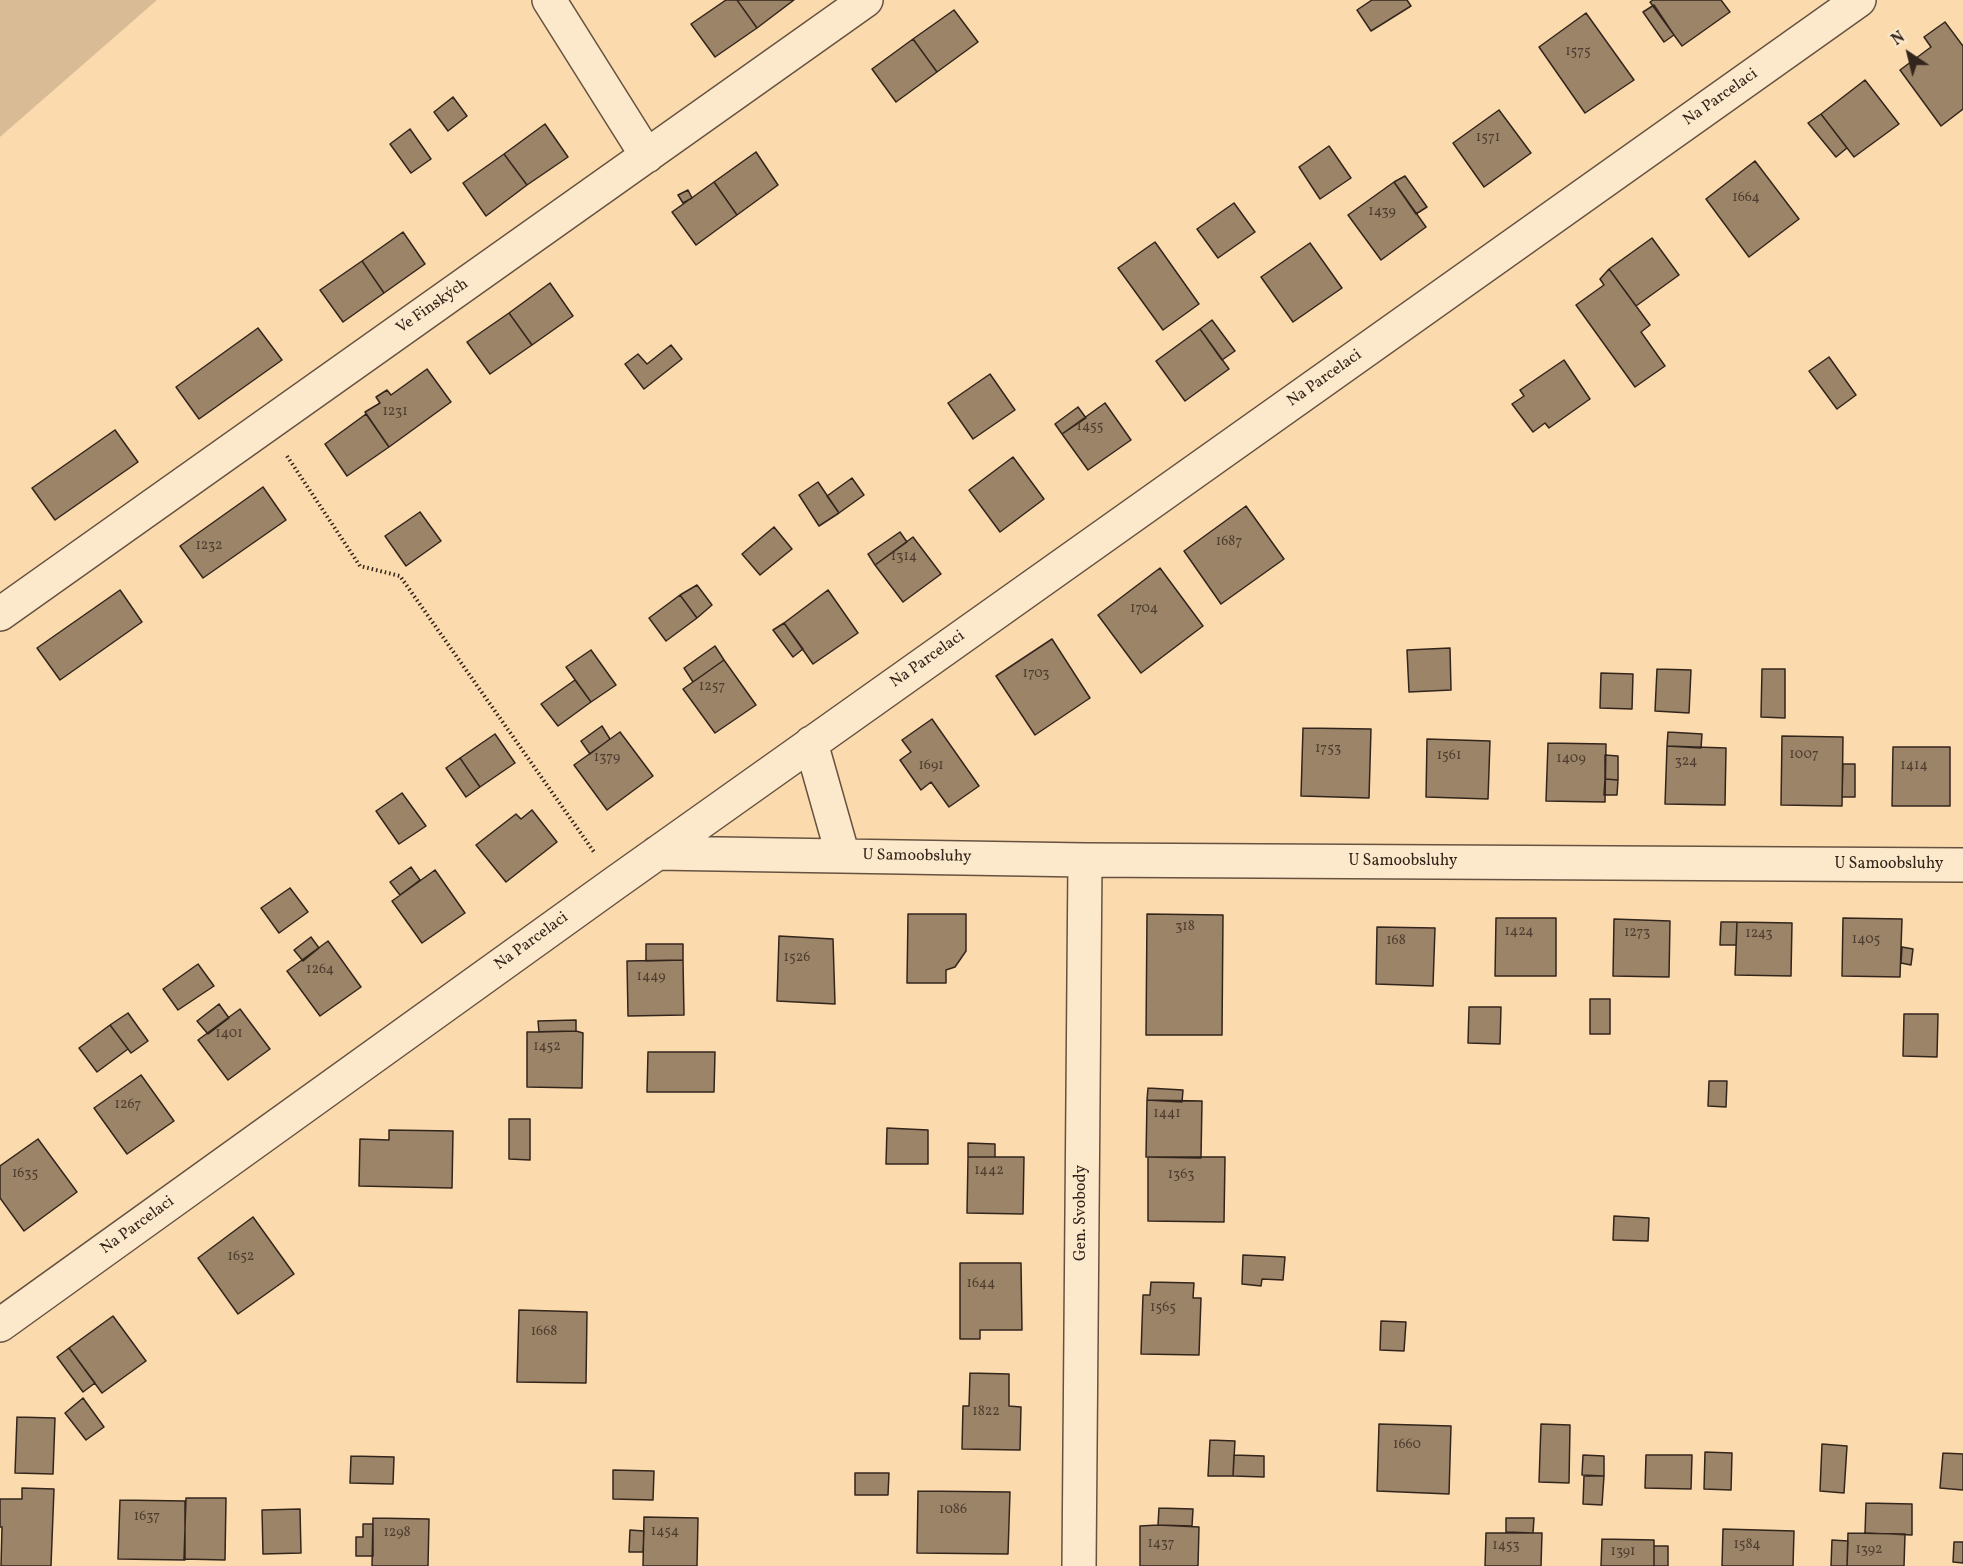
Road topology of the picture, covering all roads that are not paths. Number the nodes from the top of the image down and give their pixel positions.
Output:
1 (549, 0) edge
2 (866, 0) edge
3 (1859, 0) edge
4 (647, 156) junction
5 (0, 614) edge
6 (811, 743) junction
7 (657, 853) junction
8 (843, 856) junction
9 (1085, 860) junction
10 (1963, 866) edge
11 (0, 1325) edge
12 (1079, 1566) edge

1 - 4 street
2 - 4 street, Ve Finských
3 - 6 street, Na Parcelaci
4 - 5 street, Ve Finských
6 - 7 street, Na Parcelaci
6 - 8 street, U Samoobsluhy
7 - 8 street, U Samoobsluhy
7 - 11 street, Na Parcelaci
8 - 9 street, U Samoobsluhy
9 - 10 street, U Samoobsluhy
9 - 12 street, Gen. Svobody

